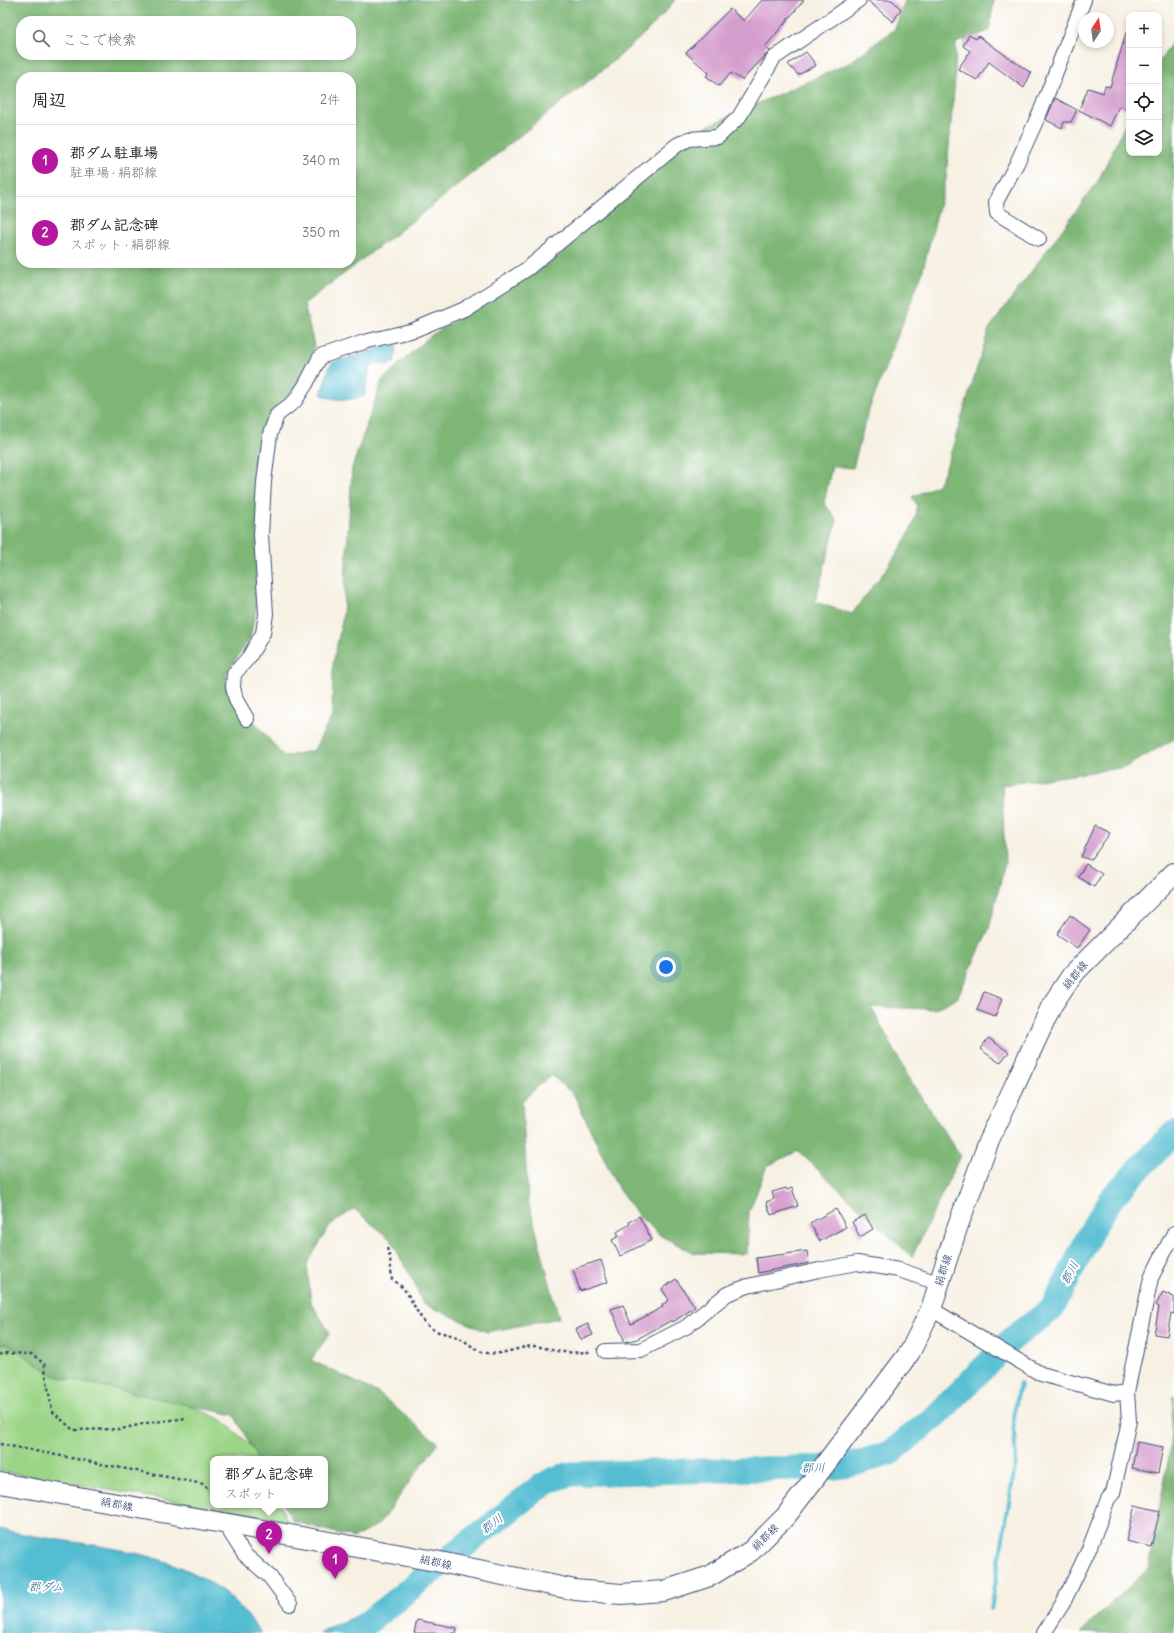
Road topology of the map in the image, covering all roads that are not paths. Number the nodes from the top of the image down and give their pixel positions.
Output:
1 (859, 0) edge
2 (1084, 0) edge
3 (1039, 239) dead end
4 (247, 719) dead end
5 (1174, 873) edge
6 (1174, 1233) edge
7 (938, 1283) junction
8 (931, 1309) junction
9 (605, 1351) road end
10 (1127, 1392) junction
11 (0, 1483) edge
12 (224, 1523) junction
13 (290, 1604) dead end
14 (1044, 1633) edge

1 - 4 street
2 - 3 street
5 - 7 main road, 絹郡線
6 - 10 street
7 - 8 main road, 絹郡線
7 - 9 street
8 - 10 street
8 - 12 main road, 絹郡線
10 - 14 street
11 - 12 main road, 絹郡線
12 - 13 street

